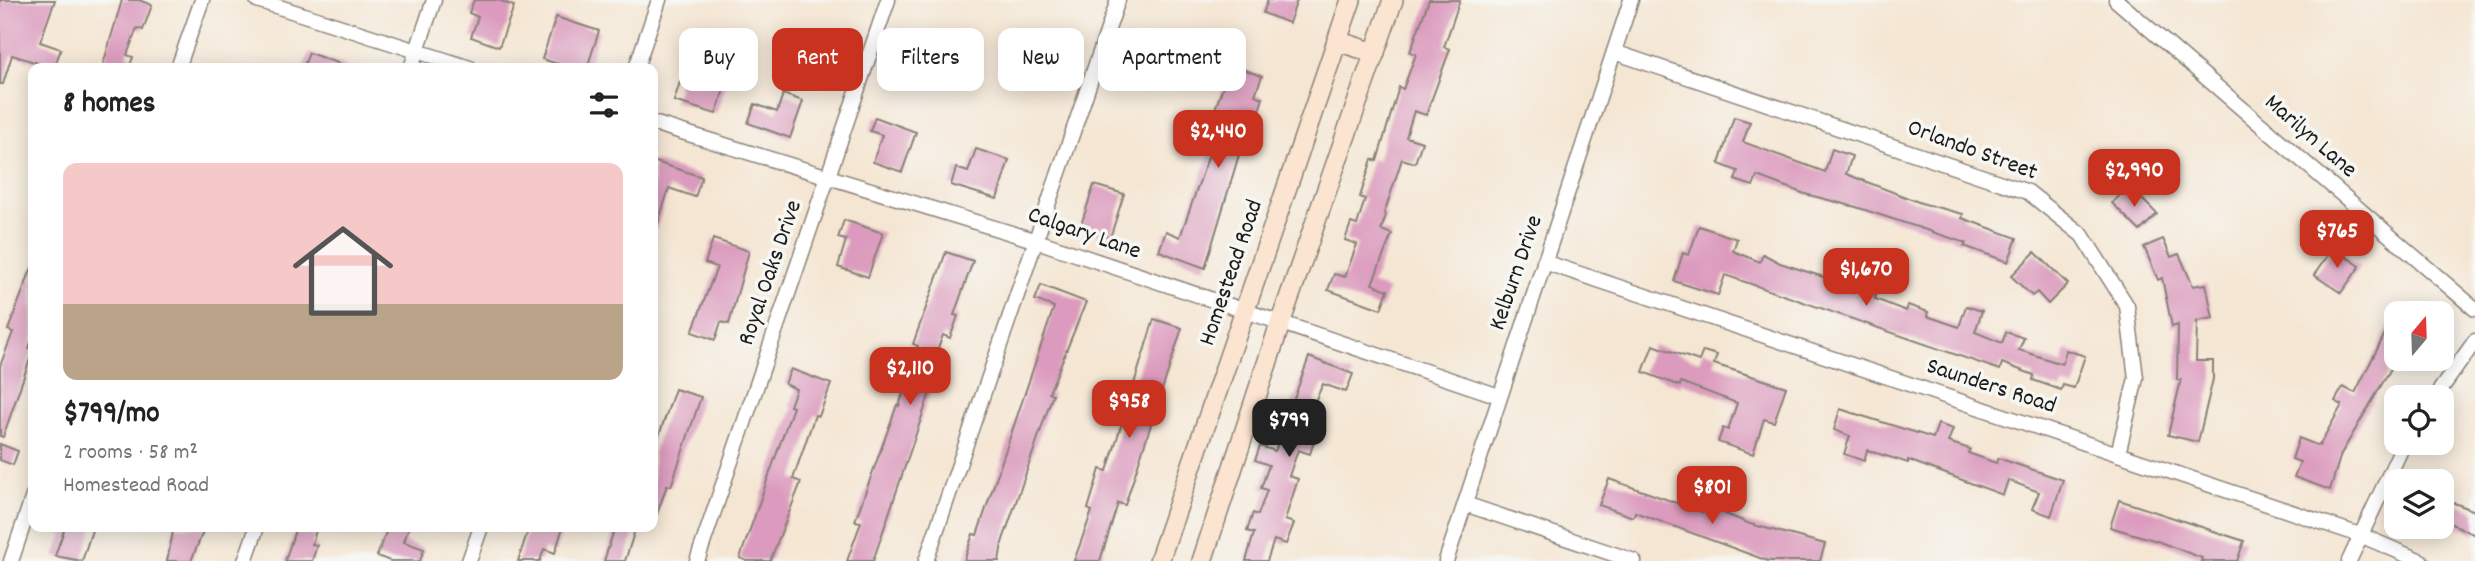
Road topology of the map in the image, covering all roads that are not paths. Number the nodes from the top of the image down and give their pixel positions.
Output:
1 (202, 0) edge
2 (257, 0) edge
3 (434, 0) edge
4 (659, 0) edge
5 (888, 0) edge
6 (1118, 0) edge
7 (1351, 0) edge
8 (1393, 0) edge
9 (1631, 0) edge
10 (2116, 0) edge
11 (1337, 41) junction
12 (416, 52) junction
13 (1614, 52) junction
14 (1375, 53) junction
15 (180, 63) edge
16 (413, 63) edge
17 (453, 63) edge
18 (638, 63) edge
19 (658, 125) edge
20 (828, 176) junction
21 (1037, 241) junction
22 (1545, 262) junction
23 (2475, 309) edge
24 (1244, 312) junction
25 (1280, 324) junction
26 (2475, 341) edge
27 (2444, 385) edge
28 (1499, 396) junction
29 (2118, 454) junction
30 (2398, 455) edge
31 (1465, 505) junction
32 (28, 511) edge
33 (255, 532) edge
34 (479, 532) edge
35 (2360, 535) junction
36 (11, 561) edge
37 (246, 561) edge
38 (469, 561) edge
39 (697, 561) edge
40 (926, 561) edge
41 (1159, 561) edge
42 (1202, 561) edge
43 (1446, 561) edge
44 (1634, 561) edge
45 (2349, 561) edge
46 (2421, 561) edge

1 - 15 street
2 - 12 street
3 - 12 street
4 - 18 street
5 - 20 street, Royal Oaks Drive
6 - 21 street
7 - 11 main road, Homestead Road
8 - 14 main road
9 - 13 street, Kelburn Drive
10 - 23 street, Marilyn Lane
11 - 14 main road
11 - 24 main road, Homestead Road
12 - 16 street
12 - 17 street
13 - 22 street, Kelburn Drive
13 - 29 street, Orlando Street
14 - 25 main road
19 - 20 street, Calgary Lane
20 - 21 street, Calgary Lane
20 - 39 street, Royal Oaks Drive
21 - 24 street, Calgary Lane
21 - 40 street
22 - 28 street, Kelburn Drive
22 - 29 street, Saunders Road
24 - 25 street, Calgary Lane
24 - 41 main road, Homestead Road
25 - 28 street, Calgary Lane
25 - 42 main road
26 - 27 street
28 - 31 street, Kelburn Drive
29 - 35 street, Saunders Road
30 - 35 street
31 - 43 street, Kelburn Drive
31 - 44 street
32 - 36 street
33 - 37 street
34 - 38 street
35 - 45 street
35 - 46 street, Saunders Road

